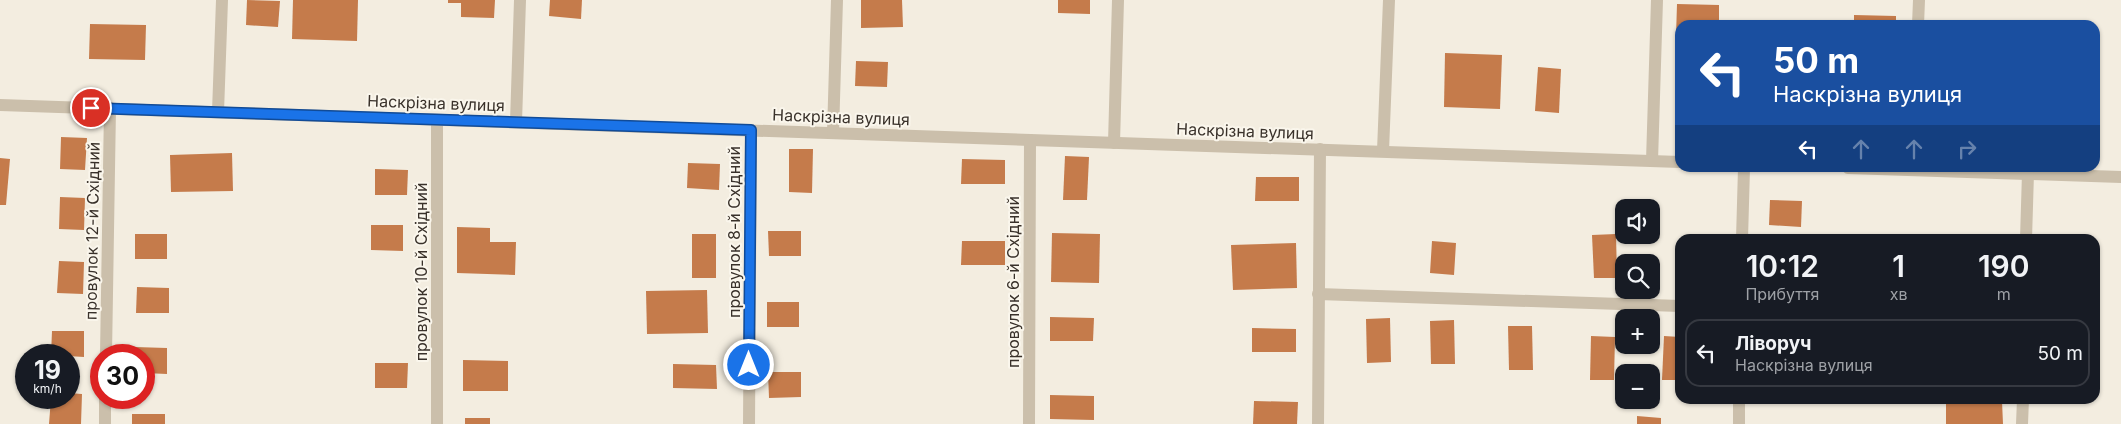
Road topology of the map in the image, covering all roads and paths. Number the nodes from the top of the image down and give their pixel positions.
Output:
1 (222, 0) edge
2 (520, 0) edge
3 (837, 0) edge
4 (1118, 0) edge
5 (1389, 0) edge
6 (1657, 0) edge
7 (1919, 0) edge
8 (1918, 20) edge
9 (0, 105) edge
10 (110, 108) junction
11 (218, 112) junction
12 (437, 120) junction
13 (516, 122) junction
14 (751, 130) junction
15 (832, 133) junction
16 (1030, 140) junction
17 (1114, 143) junction
18 (1320, 149) junction
19 (1383, 152) junction
20 (1652, 161) junction
21 (1675, 162) edge
22 (1744, 172) edge
23 (2000, 172) edge
24 (2028, 173) junction
25 (2121, 176) edge
26 (1742, 234) edge
27 (2026, 234) edge
28 (1318, 294) junction
29 (1675, 306) edge
30 (106, 344) edge
31 (1739, 404) edge
32 (2023, 404) edge
33 (106, 409) edge
34 (105, 424) edge
35 (437, 424) edge
36 (749, 424) edge
37 (1029, 424) edge
38 (1318, 424) edge
39 (1739, 424) edge
40 (2022, 424) edge

1 - 11 street
2 - 13 street
3 - 15 street
4 - 17 street
5 - 19 street
6 - 20 street
7 - 8 street
9 - 10 street, Наскрізна вулиця
10 - 11 street, Наскрізна вулиця
10 - 30 street, провулок 12-й Східний
11 - 12 street, Наскрізна вулиця
12 - 13 street, Наскрізна вулиця
12 - 35 street, провулок 10-й Східний
13 - 14 street, Наскрізна вулиця
14 - 15 street, Наскрізна вулиця
14 - 36 street, провулок 8-й Східний
15 - 16 street, Наскрізна вулиця
16 - 17 street, Наскрізна вулиця
16 - 37 street, провулок 6-й Східний
17 - 18 street, Наскрізна вулиця
18 - 19 street, Наскрізна вулиця
18 - 28 street
19 - 20 street, Наскрізна вулиця
20 - 21 street, Наскрізна вулиця
22 - 26 street
23 - 24 street
24 - 25 street
24 - 27 street
28 - 29 street
28 - 38 street
31 - 39 street
32 - 40 street
33 - 34 street

